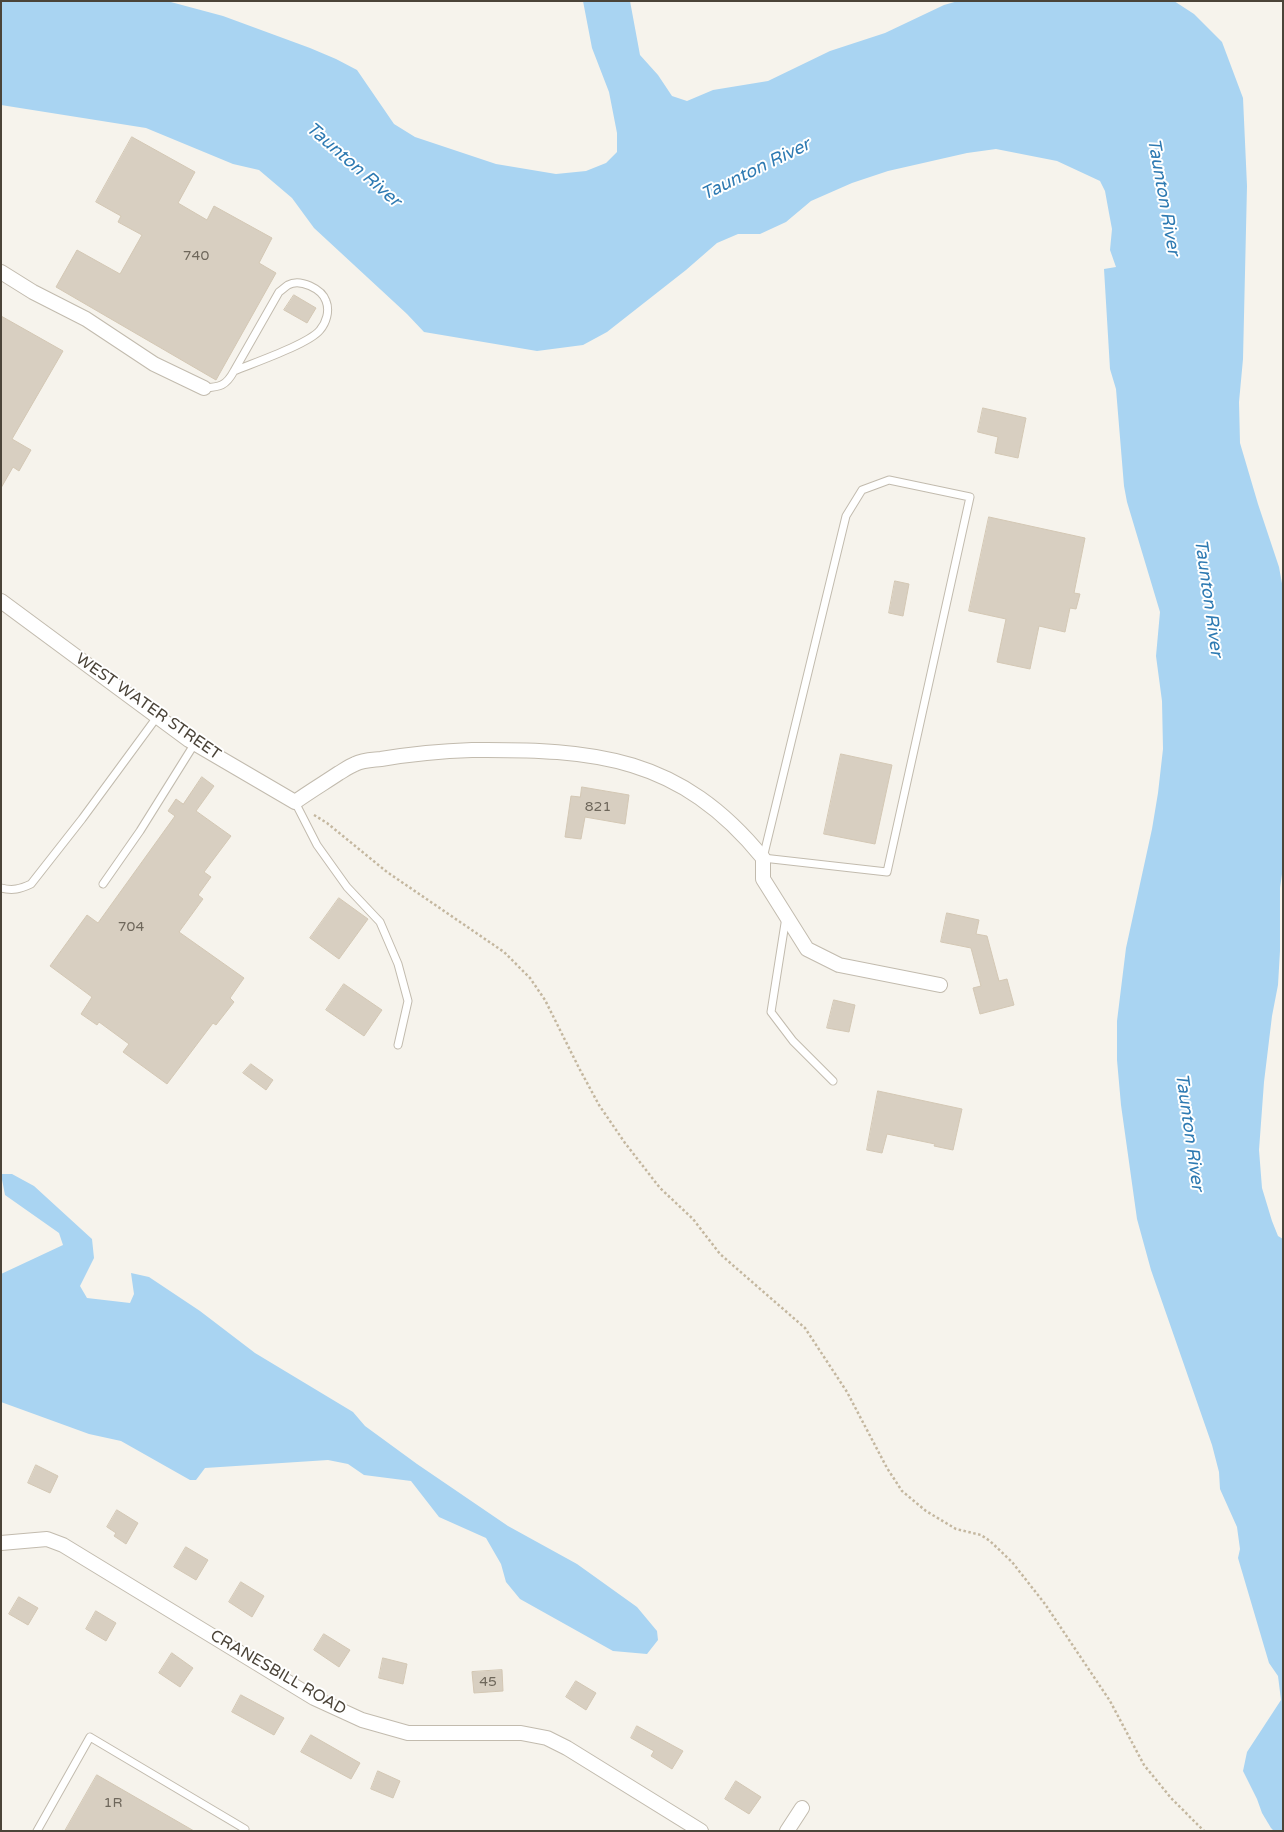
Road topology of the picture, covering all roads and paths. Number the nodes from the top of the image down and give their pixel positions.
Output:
1 (1, 272) edge
2 (234, 371) junction
3 (204, 388) joint
4 (1, 601) edge
5 (158, 717) junction
6 (195, 744) junction
7 (295, 802) junction
8 (763, 858) junction
9 (104, 884) dead end
10 (1, 888) edge
11 (786, 917) junction
12 (940, 985) dead end
13 (398, 1045) dead end
14 (833, 1080) dead end
15 (1, 1543) edge
16 (802, 1808) dead end
17 (245, 1829) dead end
18 (37, 1831) edge
19 (701, 1831) edge
20 (787, 1831) edge
21 (1204, 1831) edge

1 - 3 street
2 - 2 lane
2 - 3 lane
4 - 5 street, WEST WATER STREET
5 - 6 street, WEST WATER STREET
5 - 10 lane
6 - 7 street, WEST WATER STREET
6 - 9 lane
7 - 8 street
7 - 13 lane
7 - 21 path
8 - 8 lane
8 - 11 street
11 - 12 street
11 - 14 lane
15 - 19 street, CRANESBILL ROAD
16 - 20 street
17 - 18 lane

